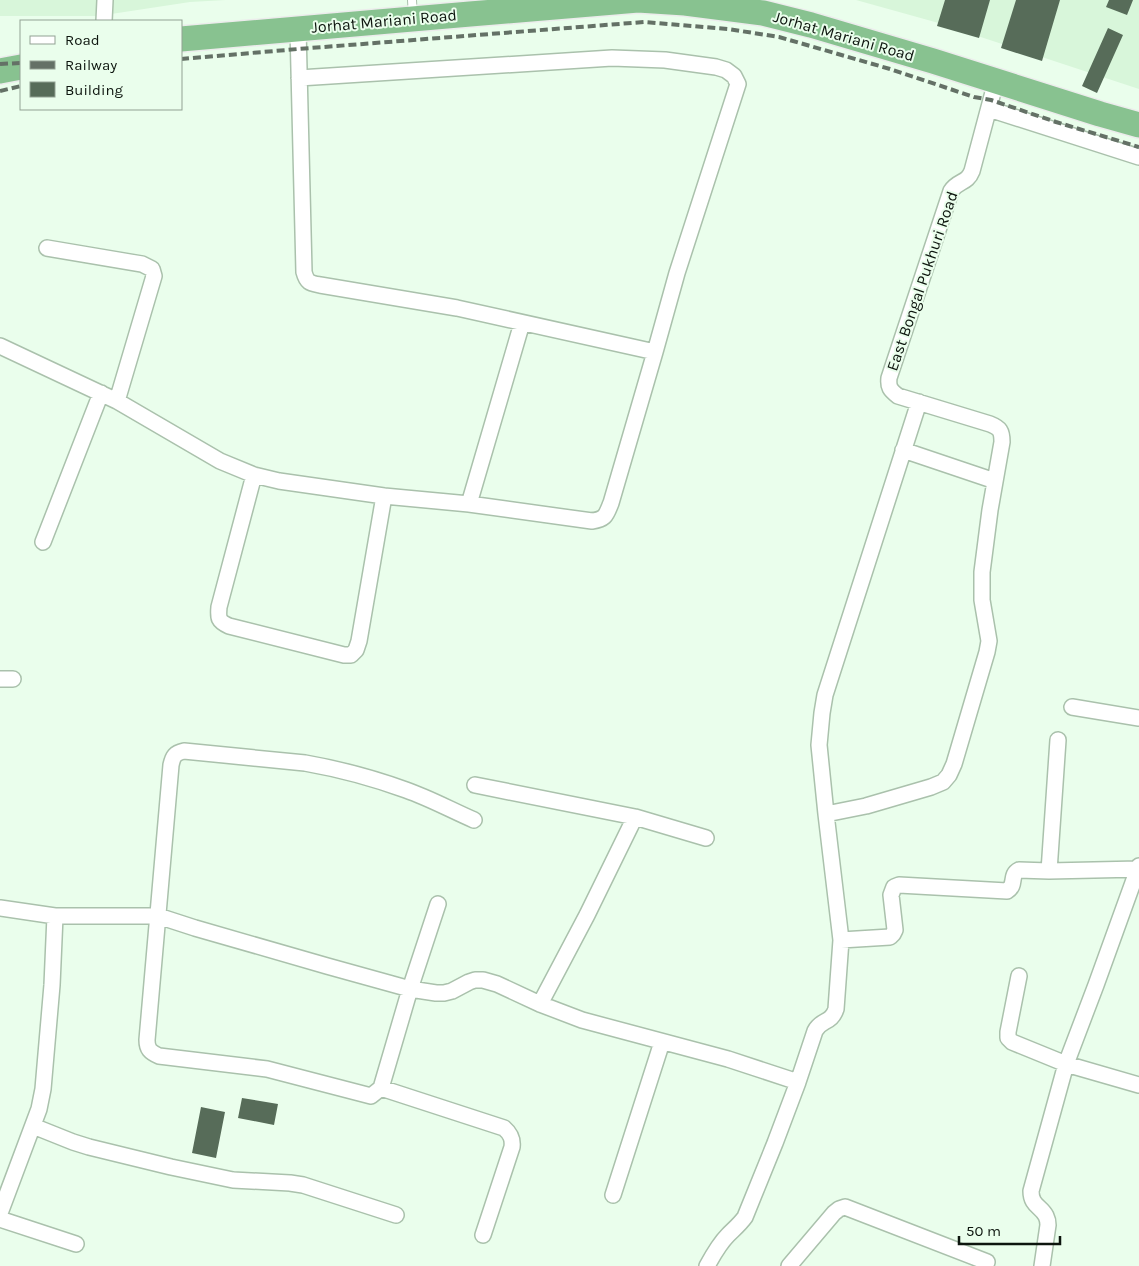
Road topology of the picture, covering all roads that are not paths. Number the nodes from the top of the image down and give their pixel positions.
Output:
1 (105, 0) edge
2 (412, 9) edge
3 (104, 20) edge
4 (298, 29) junction
5 (182, 39) edge
6 (20, 67) edge
7 (0, 72) edge
8 (299, 78) junction
9 (996, 81) junction
10 (989, 109) junction
11 (1139, 125) edge
12 (1139, 157) edge
13 (47, 248) dead end
14 (522, 323) junction
15 (0, 346) edge
16 (655, 352) junction
17 (101, 393) junction
18 (117, 401) junction
19 (919, 402) junction
20 (903, 450) junction
21 (254, 475) junction
22 (995, 481) junction
23 (384, 496) junction
24 (469, 504) junction
25 (43, 542) dead end
26 (1072, 707) dead end
27 (1139, 718) edge
28 (1058, 740) dead end
29 (475, 785) dead end
30 (826, 814) junction
31 (635, 817) junction
32 (474, 820) dead end
33 (706, 838) dead end
34 (1139, 868) edge
35 (1049, 871) junction
36 (438, 904) dead end
37 (0, 908) edge
38 (55, 916) junction
39 (158, 916) junction
40 (841, 940) junction
41 (1019, 976) dead end
42 (410, 989) junction
43 (540, 1004) junction
44 (662, 1042) junction
45 (1066, 1064) junction
46 (798, 1082) junction
47 (1139, 1085) edge
48 (381, 1088) junction
49 (33, 1126) junction
50 (613, 1195) dead end
51 (0, 1213) edge
52 (396, 1215) dead end
53 (0, 1220) edge
54 (483, 1235) dead end
55 (76, 1244) dead end
56 (987, 1262) dead end
57 (707, 1266) edge
58 (789, 1266) edge
59 (1042, 1266) edge

1 - 3 street
2 - 4 highway, Jorhat Mariani Road
2 - 9 highway, Jorhat Mariani Road
4 - 5 highway, Jorhat Mariani Road
4 - 8 street
6 - 7 highway
8 - 14 street
8 - 16 street
9 - 10 street, East Bongal Pukhuri Road
9 - 11 highway, Jorhat Mariani Road
10 - 12 street
10 - 19 street, East Bongal Pukhuri Road
13 - 18 street
14 - 16 street
14 - 24 street
15 - 17 street
16 - 24 street
17 - 18 street
17 - 25 street
18 - 21 street
19 - 20 street
19 - 22 street, East Bongal Pukhuri Road
20 - 22 street
20 - 30 street
21 - 23 street
21 - 23 street
22 - 30 street, East Bongal Pukhuri Road
23 - 24 street
26 - 27 street
28 - 35 street
29 - 31 street
30 - 40 street
31 - 33 street
31 - 43 street
32 - 39 street
34 - 35 street
34 - 45 street
35 - 40 street
36 - 42 street
37 - 38 street
38 - 39 street
38 - 49 street
39 - 42 street
39 - 48 street
40 - 46 street
41 - 45 street
42 - 43 street
42 - 48 street
43 - 44 street
44 - 46 street
44 - 50 street
45 - 47 street
45 - 59 street
46 - 57 street
48 - 54 street
49 - 51 street
49 - 52 street
53 - 55 street
56 - 58 street

